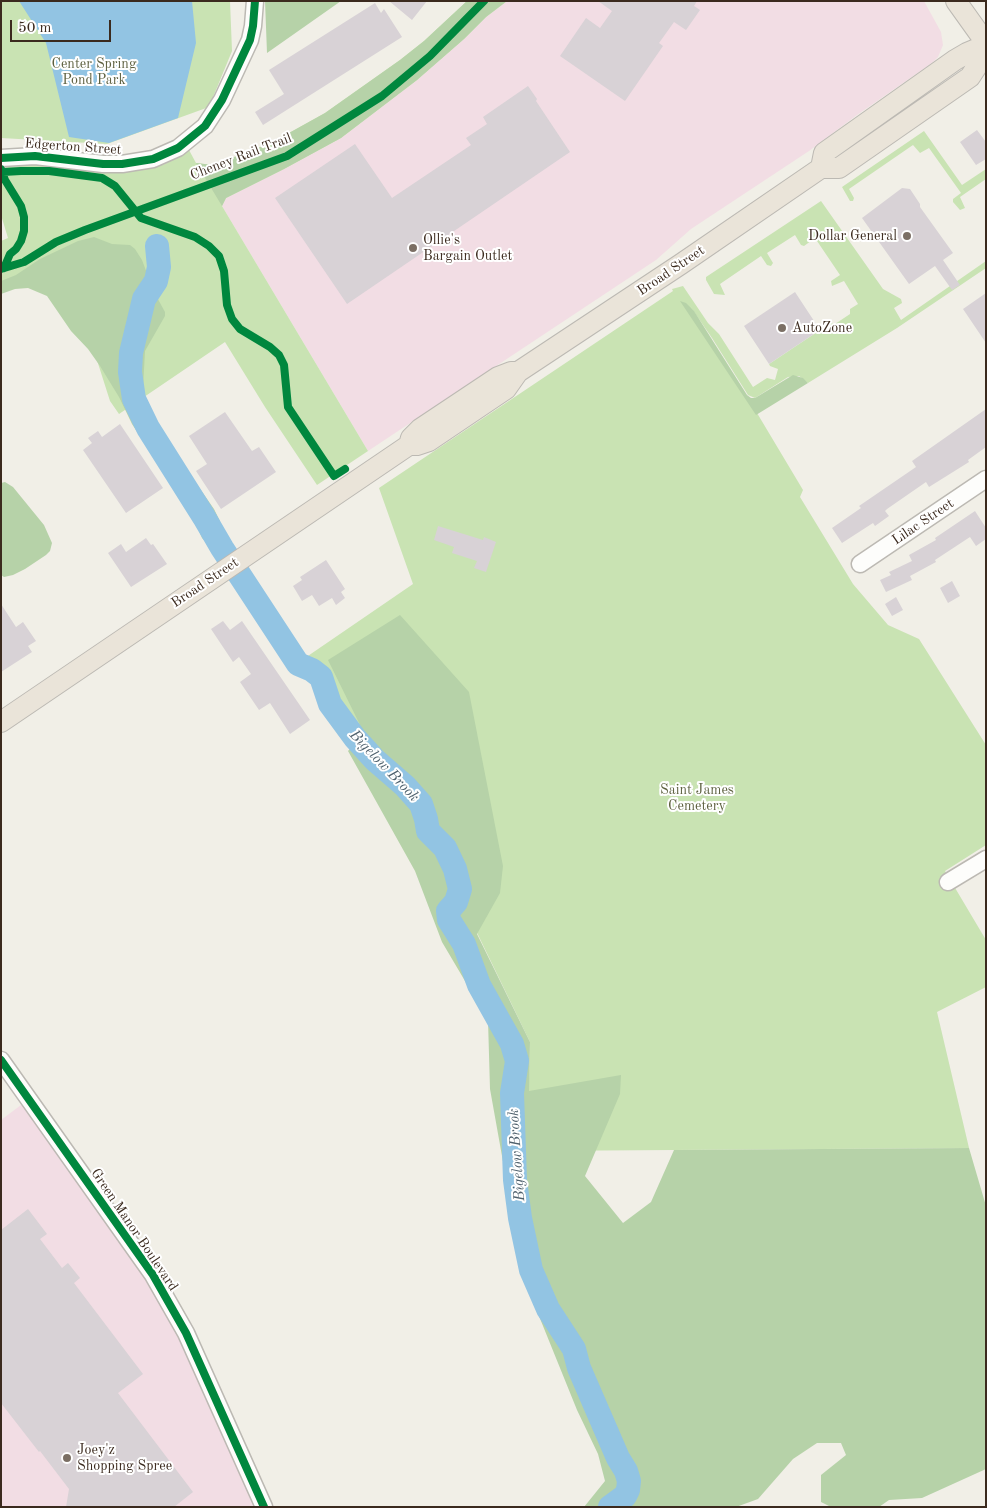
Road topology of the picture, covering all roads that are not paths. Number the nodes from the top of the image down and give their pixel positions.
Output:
1 (254, 1) edge
2 (956, 1) edge
3 (973, 1) edge
4 (986, 45) edge
5 (1, 158) edge
6 (986, 479) edge
7 (860, 564) dead end
8 (1, 722) edge
9 (986, 859) edge
10 (948, 882) dead end
11 (1, 1060) edge
12 (264, 1507) edge

1 - 5 street, Edgerton Street
2 - 4 main road
3 - 4 main road
4 - 8 main road, Broad Street
6 - 7 street, Lilac Street
9 - 10 street
11 - 12 street, Green Manor Boulevard

